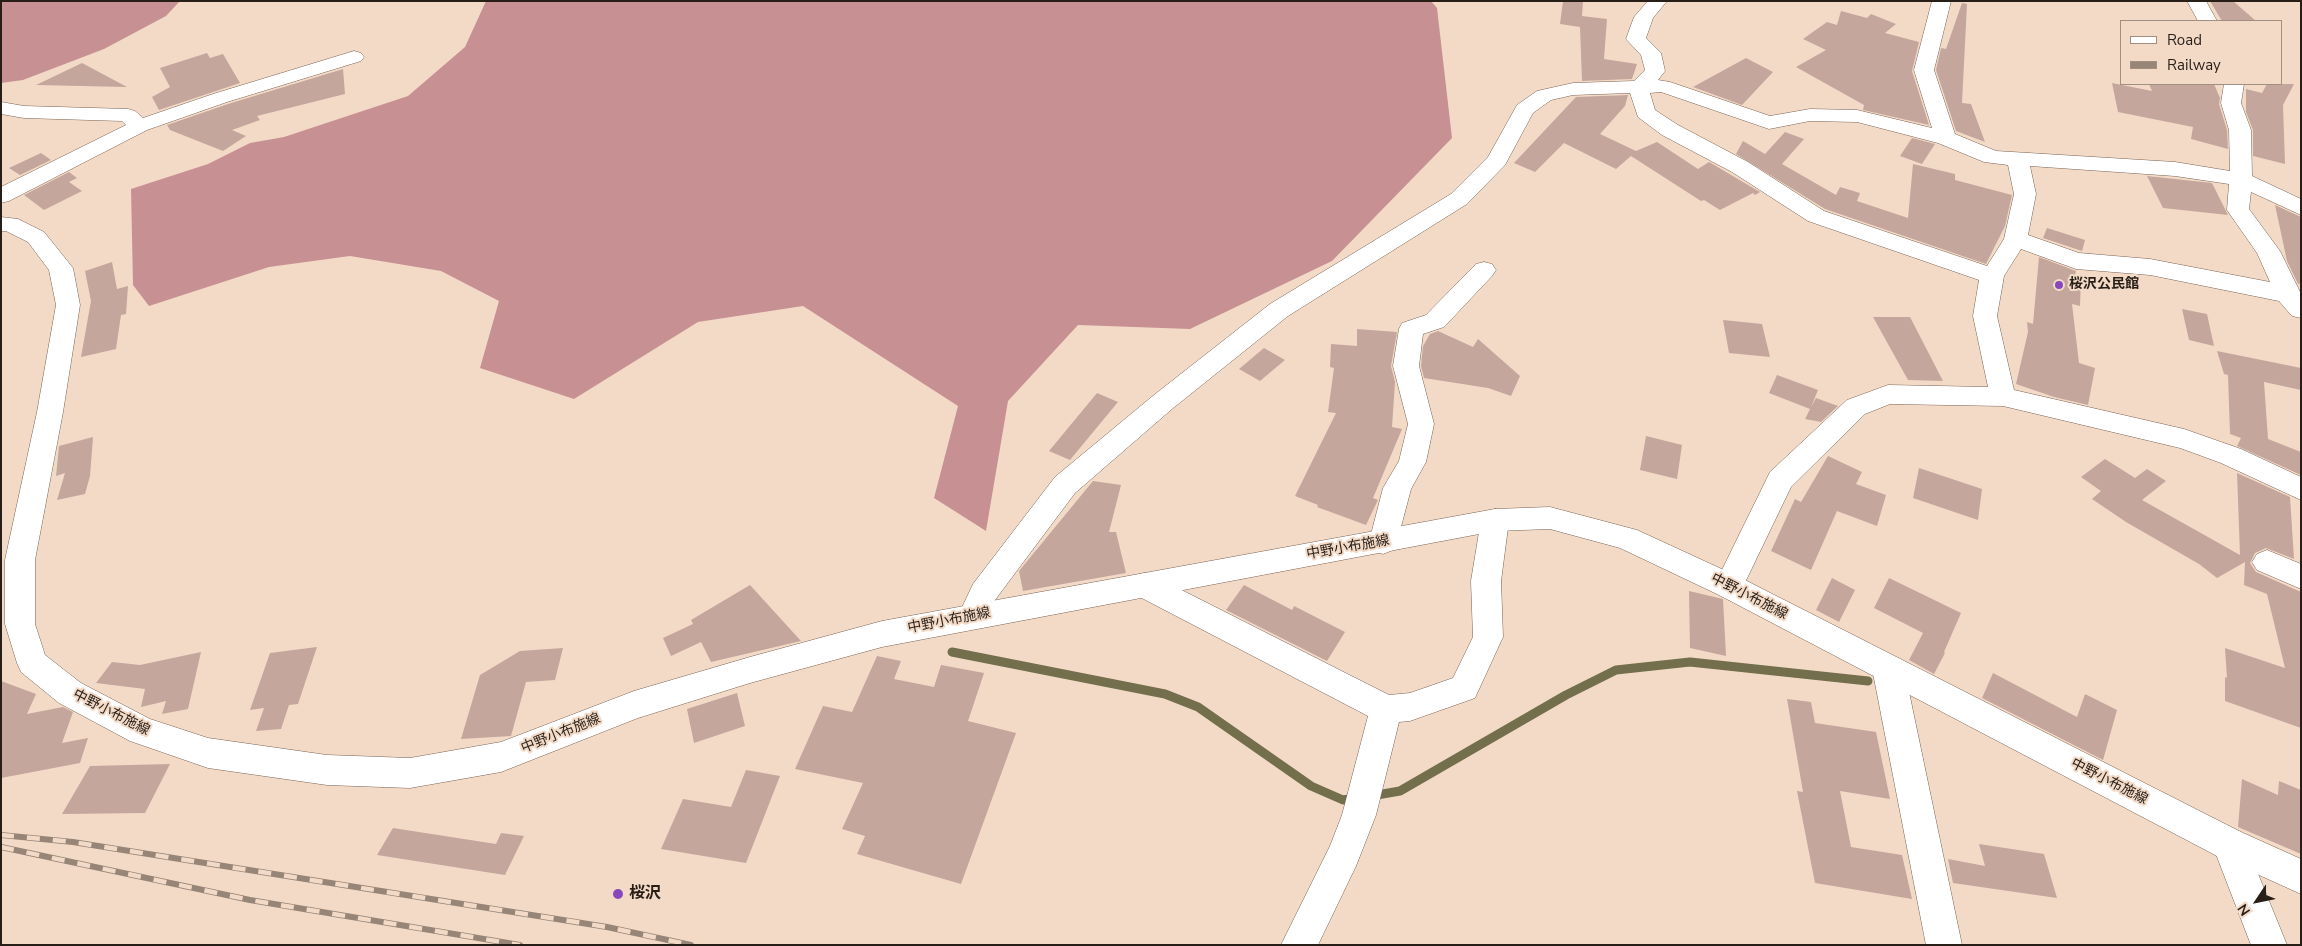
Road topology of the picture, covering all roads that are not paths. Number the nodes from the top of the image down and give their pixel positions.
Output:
1 (1658, 1) edge
2 (1942, 1) edge
3 (2196, 1) edge
4 (2206, 20) edge
5 (354, 56) dead end
6 (2234, 85) edge
7 (1639, 88) junction
8 (1, 108) edge
9 (140, 126) junction
10 (1946, 138) junction
11 (2018, 160) junction
12 (2241, 179) junction
13 (1, 196) edge
14 (2301, 208) edge
15 (1, 224) edge
16 (2016, 239) junction
17 (1484, 270) dead end
18 (1992, 276) junction
19 (2294, 302) edge
20 (2003, 397) junction
21 (2301, 489) edge
22 (1495, 520) junction
23 (1383, 542) junction
24 (2267, 562) dead end
25 (2301, 577) edge
26 (1144, 585) junction
27 (1729, 586) junction
28 (973, 616) junction
29 (1888, 668) junction
30 (1386, 709) junction
31 (2229, 844) junction
32 (2301, 877) edge
33 (1299, 945) edge
34 (1944, 945) edge
35 (2269, 945) edge

1 - 7 street
2 - 10 street
3 - 4 street
5 - 9 street
6 - 12 street
7 - 10 street
7 - 18 street
7 - 28 street
8 - 9 street
9 - 13 street
10 - 11 street
11 - 12 street
11 - 16 street
12 - 14 street
12 - 19 street
15 - 28 street, 中野小布施線
16 - 18 street
16 - 19 street
17 - 23 street
18 - 20 street
20 - 21 street
20 - 27 street
22 - 23 street, 中野小布施線
22 - 27 street, 中野小布施線
22 - 30 street
23 - 26 street, 中野小布施線
24 - 25 street
26 - 28 street, 中野小布施線
26 - 30 street
27 - 29 street, 中野小布施線
29 - 31 street, 中野小布施線
29 - 34 street
30 - 33 street
31 - 32 street, 中野小布施線
31 - 35 street

